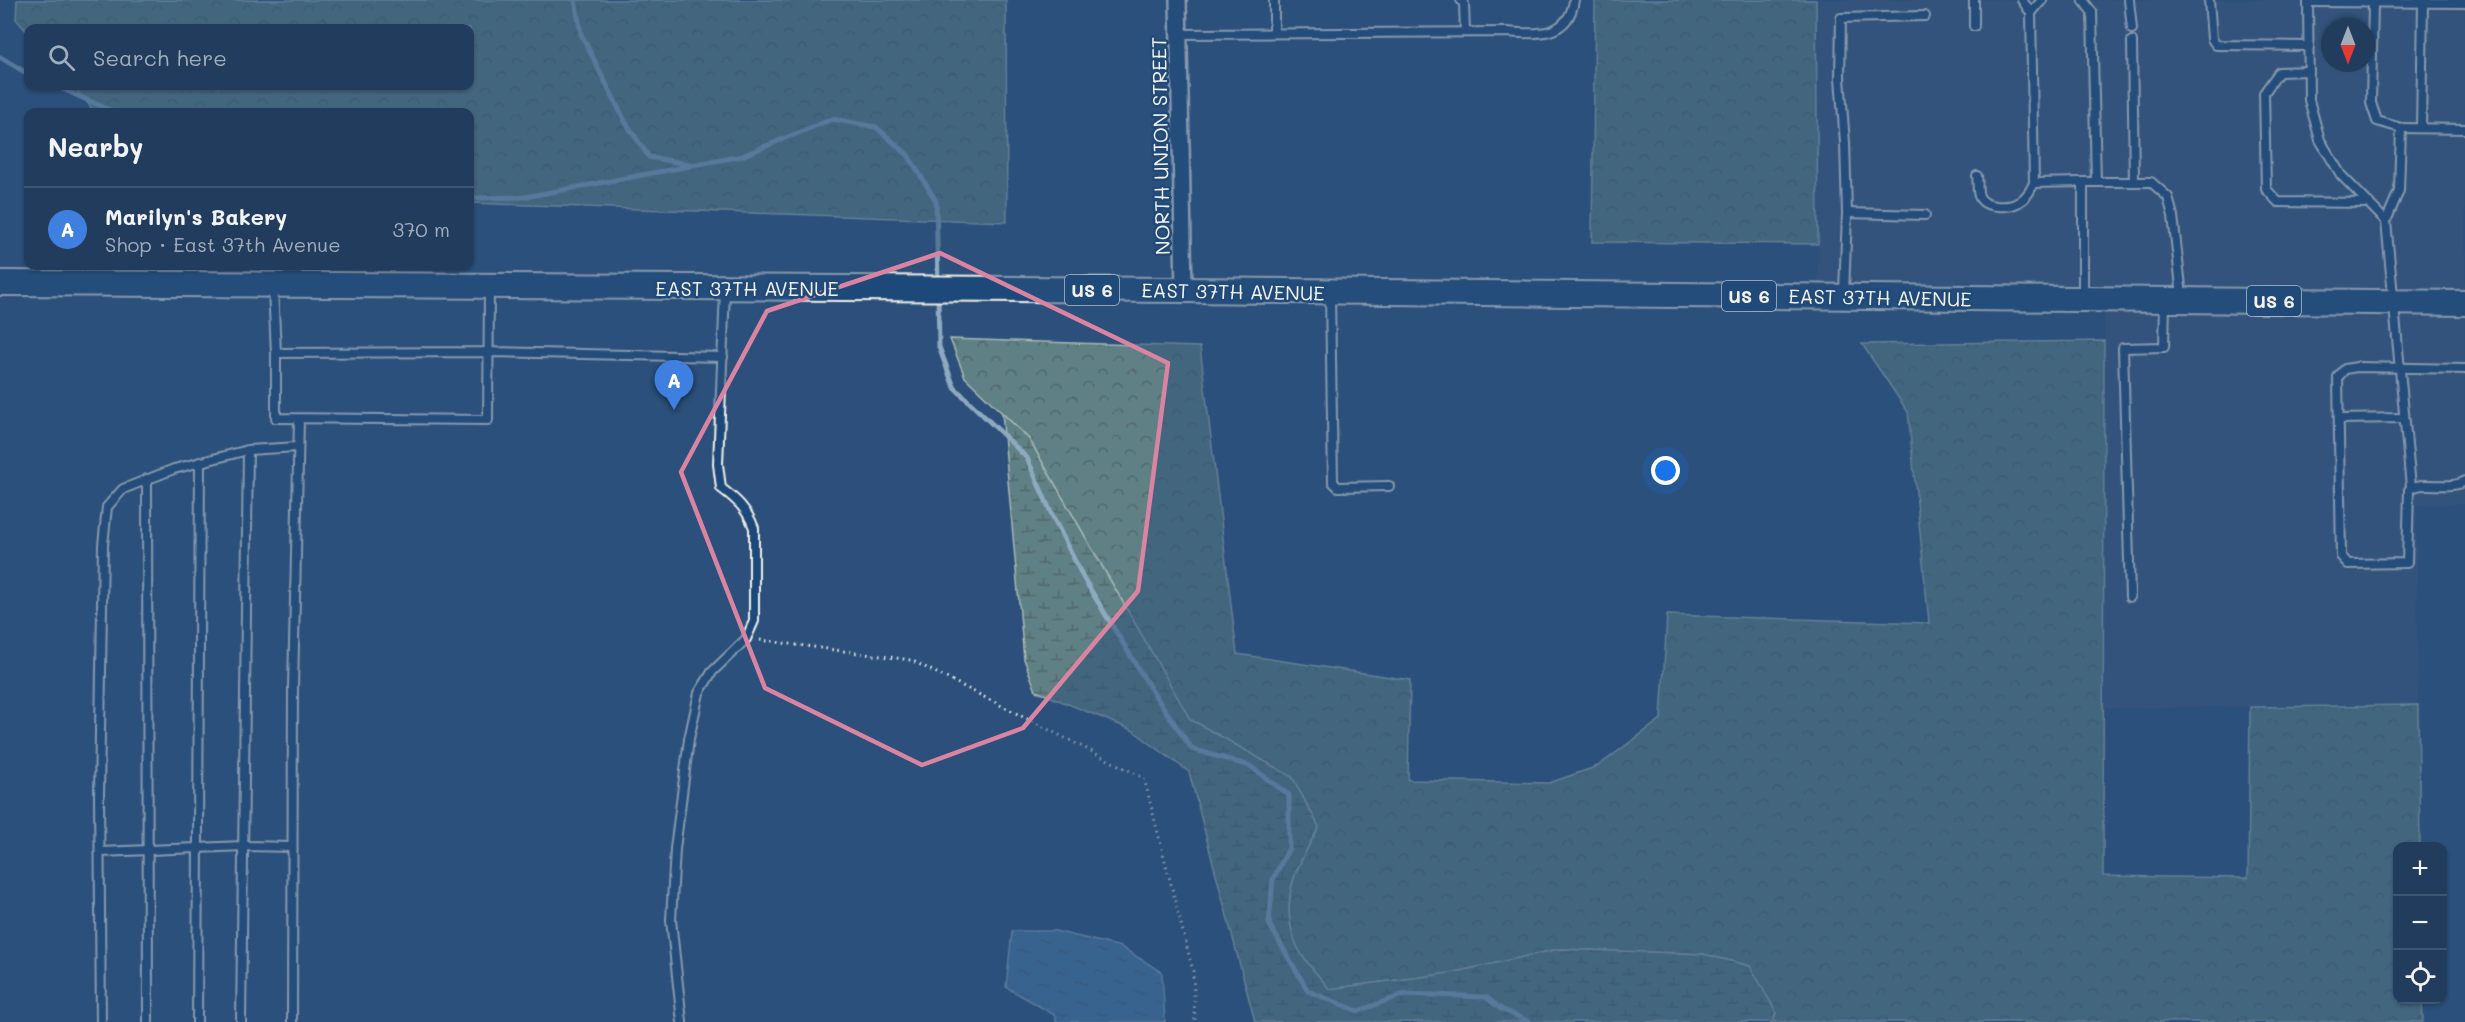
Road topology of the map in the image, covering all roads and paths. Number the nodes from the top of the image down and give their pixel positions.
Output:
1 (1178, 0) edge
2 (1274, 0) edge
3 (1461, 0) edge
4 (1574, 0) edge
5 (1974, 0) edge
6 (2022, 0) edge
7 (2042, 0) edge
8 (2083, 0) edge
9 (2129, 0) edge
10 (2209, 0) edge
11 (2308, 1) edge
12 (2373, 3) junction
13 (2423, 3) junction
14 (2465, 3) edge
15 (2031, 13) junction
16 (1926, 16) dead end
17 (1974, 26) dead end
18 (2132, 28) dead end
19 (1465, 32) junction
20 (1274, 33) junction
21 (1178, 34) junction
22 (2132, 41) dead end
23 (2308, 46) junction
24 (2309, 71) junction
25 (2401, 128) junction
26 (2421, 128) junction
27 (2465, 129) edge
28 (1977, 176) dead end
29 (2083, 182) junction
30 (2096, 182) junction
31 (2134, 182) junction
32 (2034, 183) junction
33 (2369, 203) junction
34 (1847, 213) junction
35 (1926, 214) dead end
36 (2385, 220) junction
37 (0, 283) edge
38 (273, 286) junction
39 (489, 286) junction
40 (726, 288) junction
41 (1184, 290) junction
42 (1330, 292) junction
43 (1844, 297) junction
44 (2083, 300) junction
45 (2174, 300) junction
46 (2392, 303) junction
47 (2465, 303) edge
48 (488, 351) junction
49 (276, 353) junction
50 (723, 357) junction
51 (2398, 368) junction
52 (2465, 369) edge
53 (2404, 418) junction
54 (299, 419) junction
55 (2339, 419) junction
56 (298, 447) junction
57 (248, 450) junction
58 (200, 462) junction
59 (147, 479) junction
60 (2465, 481) edge
61 (1389, 486) dead end
62 (2411, 487) junction
63 (2130, 597) dead end
64 (746, 639) junction
65 (244, 846) junction
66 (292, 847) junction
67 (198, 848) junction
68 (148, 850) junction
69 (101, 852) junction
70 (101, 1022) edge
71 (148, 1022) edge
72 (197, 1022) edge
73 (241, 1022) edge
74 (292, 1022) edge
75 (682, 1022) edge
76 (1195, 1022) edge

1 - 21 street, NORTH UNION STREET
2 - 20 lane
3 - 19 lane
4 - 19 lane
5 - 17 lane
6 - 15 lane
7 - 15 lane
8 - 30 lane
9 - 18 lane
10 - 23 lane
11 - 12 lane
11 - 23 lane
12 - 13 lane
12 - 25 lane
13 - 14 lane
13 - 26 lane
15 - 32 lane
16 - 34 lane
19 - 20 lane
20 - 21 lane
21 - 41 street, NORTH UNION STREET
22 - 31 lane
23 - 24 lane
24 - 33 lane
24 - 33 lane
25 - 26 lane
25 - 36 lane
26 - 27 lane
28 - 32 lane
29 - 30 lane
29 - 32 lane
29 - 44 lane
30 - 31 lane
31 - 45 lane
33 - 36 lane
34 - 35 lane
34 - 43 lane
36 - 46 lane
37 - 38 main road, EAST 37TH AVENUE / US 6
38 - 39 main road, EAST 37TH AVENUE / US 6
38 - 49 lane
39 - 40 main road, EAST 37TH AVENUE / US 6
39 - 48 lane
40 - 41 main road, EAST 37TH AVENUE / US 6
40 - 50 lane
41 - 42 main road, EAST 37TH AVENUE / US 6
42 - 43 main road, EAST 37TH AVENUE / US 6
42 - 61 lane
43 - 44 main road, EAST 37TH AVENUE / US 6
44 - 45 main road, EAST 37TH AVENUE / US 6
45 - 46 main road, EAST 37TH AVENUE / US 6
45 - 63 lane
46 - 47 main road, EAST 37TH AVENUE / US 6
46 - 51 lane
48 - 49 lane
48 - 50 lane
48 - 54 lane
49 - 54 lane
50 - 64 lane
51 - 52 lane
51 - 53 lane
51 - 55 lane
53 - 55 lane
53 - 62 lane
54 - 56 lane
55 - 62 lane
56 - 57 lane
56 - 66 lane
57 - 58 lane
57 - 65 lane
58 - 59 lane
58 - 67 lane
59 - 68 lane
59 - 69 lane
60 - 62 lane
64 - 75 lane
64 - 76 path
65 - 66 lane
65 - 67 lane
65 - 73 lane
66 - 74 lane
67 - 68 lane
67 - 72 lane
68 - 69 lane
68 - 71 lane
69 - 70 lane

